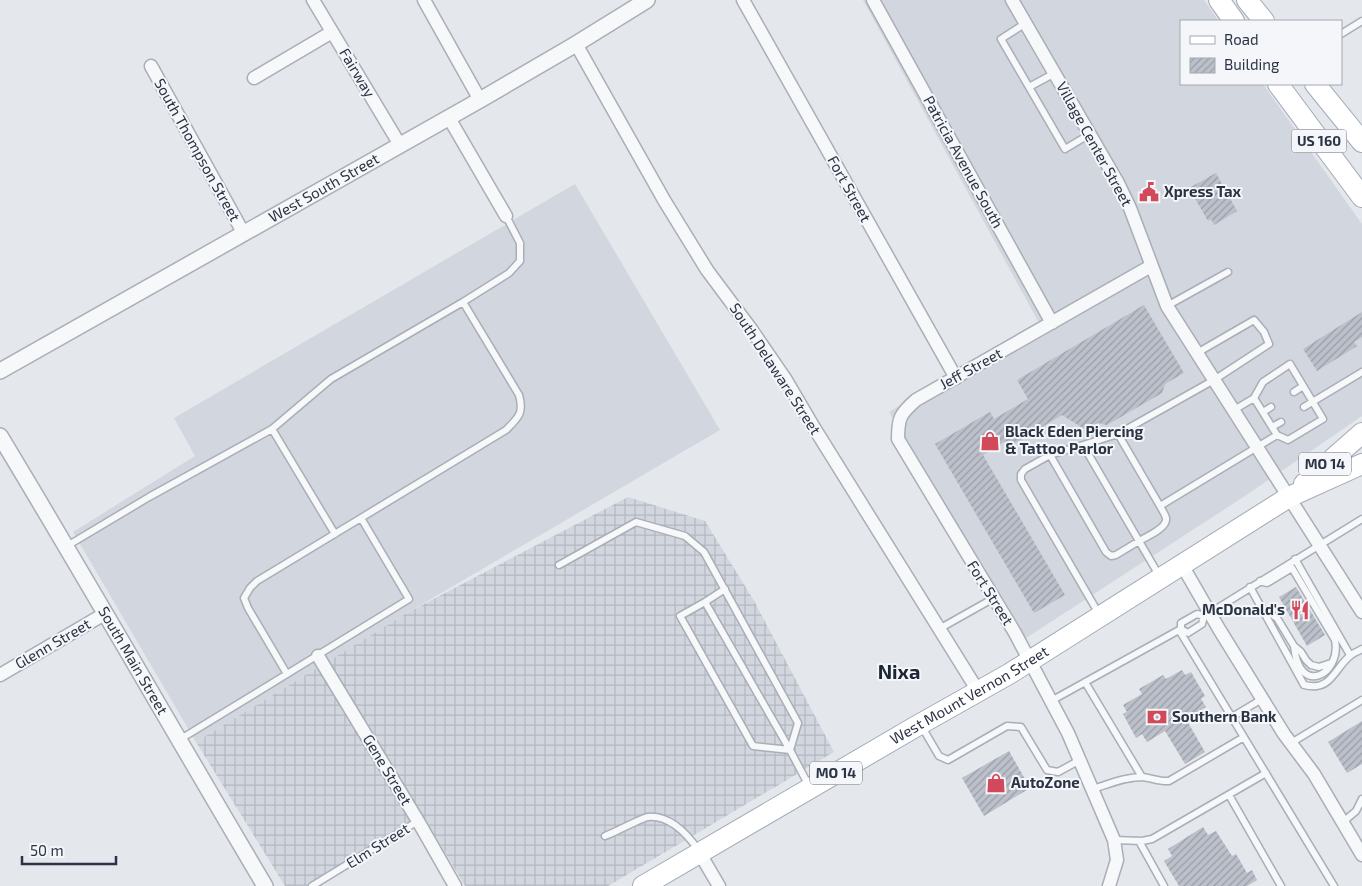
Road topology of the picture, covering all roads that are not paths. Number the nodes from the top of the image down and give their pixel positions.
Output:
1 (313, 0) edge
2 (424, 0) edge
3 (743, 0) edge
4 (873, 0) edge
5 (1012, 0) edge
6 (1219, 0) edge
7 (1247, 0) edge
8 (640, 2) edge
9 (1233, 20) edge
10 (1263, 20) edge
11 (1362, 22) edge
12 (1026, 23) junction
13 (332, 32) junction
14 (1342, 33) edge
15 (576, 44) junction
16 (151, 66) dead end
17 (1055, 73) junction
18 (254, 78) dead end
19 (1279, 85) edge
20 (1029, 86) junction
21 (1318, 86) edge
22 (480, 100) junction
23 (449, 118) junction
24 (1090, 134) junction
25 (1362, 142) edge
26 (400, 146) junction
27 (1362, 197) edge
28 (506, 216) joint
29 (244, 234) junction
30 (1151, 266) junction
31 (1228, 272) dead end
32 (462, 302) junction
33 (1167, 306) junction
34 (1052, 323) junction
35 (1197, 353) junction
36 (0, 371) edge
37 (1362, 372) edge
38 (956, 378) junction
39 (1214, 380) junction
40 (1303, 386) junction
41 (1294, 392) dead end
42 (1254, 398) junction
43 (1313, 402) junction
44 (1271, 407) dead end
45 (1304, 407) dead end
46 (1234, 410) junction
47 (1263, 412) junction
48 (1281, 422) dead end
49 (1272, 427) junction
50 (272, 429) junction
51 (1362, 433) edge
52 (1118, 434) junction
53 (1277, 435) junction
54 (0, 436) edge
55 (1083, 444) junction
56 (1258, 448) junction
57 (1050, 455) junction
58 (1362, 464) edge
59 (1289, 497) junction
60 (1160, 506) junction
61 (361, 518) junction
62 (1362, 518) edge
63 (949, 525) joint
64 (335, 534) junction
65 (1139, 541) junction
66 (1319, 544) junction
67 (67, 546) junction
68 (1295, 560) junction
69 (559, 565) dead end
70 (1182, 565) junction
71 (1160, 578) junction
72 (1260, 581) junction
73 (1250, 587) junction
74 (725, 590) junction
75 (994, 598) junction
76 (704, 602) junction
77 (1262, 608) junction
78 (1362, 612) edge
79 (106, 613) junction
80 (1207, 614) junction
81 (1101, 616) junction
82 (939, 629) junction
83 (1180, 629) junction
84 (1294, 646) junction
85 (1362, 649) edge
86 (1350, 655) junction
87 (318, 656) junction
88 (1029, 662) junction
89 (1331, 663) junction
90 (288, 674) junction
91 (0, 675) edge
92 (1085, 682) junction
93 (978, 691) junction
94 (1262, 699) junction
95 (1362, 700) edge
96 (1051, 701) junction
97 (1232, 717) junction
98 (920, 724) junction
99 (1244, 737) junction
100 (178, 741) junction
101 (1291, 743) junction
102 (790, 750) junction
103 (1080, 760) junction
104 (1266, 773) junction
105 (1142, 777) junction
106 (810, 788) junction
107 (1093, 789) junction
108 (1229, 795) junction
109 (1362, 799) edge
110 (418, 821) junction
111 (1342, 822) junction
112 (605, 836) dead end
113 (1114, 840) junction
114 (1139, 841) junction
115 (699, 852) junction
116 (1362, 855) edge
117 (265, 886) edge
118 (312, 886) edge
119 (455, 886) edge
120 (643, 886) edge
121 (719, 886) edge
122 (1109, 886) edge
123 (1164, 886) edge
124 (1281, 886) edge
125 (1334, 886) edge

1 - 13 street, Fairway
2 - 22 street
3 - 38 street, Fort Street
4 - 34 street, Patricia Avenue South
5 - 12 street, Village Center Street
6 - 9 main road
7 - 10 main road
8 - 15 street, West South Street
11 - 14 lane
12 - 17 street, Village Center Street
12 - 20 lane
13 - 18 street
13 - 26 street, Fairway
15 - 22 street, West South Street
15 - 82 street, South Delaware Street
16 - 29 street, South Thompson Street
17 - 20 lane
17 - 24 street, Village Center Street
19 - 27 main road, US 160
20 - 24 lane
21 - 25 main road, US 160
22 - 23 street, West South Street
23 - 26 street, West South Street
23 - 28 street
24 - 30 street, Village Center Street
26 - 29 street, West South Street
28 - 32 lane
29 - 36 street, West South Street
30 - 33 street, Village Center Street
30 - 34 street, Jeff Street
31 - 33 lane
32 - 50 lane
32 - 61 lane
33 - 35 street, Village Center Street
34 - 38 street, Jeff Street
35 - 39 street, Village Center Street
35 - 39 lane
37 - 43 lane
38 - 63 street, Jeff Street
39 - 46 street, Village Center Street
39 - 52 lane
40 - 41 lane
40 - 42 lane
40 - 43 lane
42 - 46 lane
42 - 47 lane
43 - 45 lane
43 - 53 lane
44 - 47 lane
46 - 56 street, Village Center Street
47 - 49 lane
48 - 49 lane
49 - 53 lane
50 - 64 lane
50 - 67 lane
51 - 59 main road, West Mount Vernon Street / MO 14
52 - 55 lane
52 - 60 lane
53 - 56 lane
54 - 67 street, South Main Street
55 - 57 lane
55 - 65 lane
56 - 59 street, Village Center Street
56 - 60 lane
57 - 65 lane
57 - 81 lane
58 - 59 main road, West Mount Vernon Street / MO 14
59 - 66 street, Village Center Street
59 - 70 main road, West Mount Vernon Street / MO 14
60 - 65 lane
61 - 64 lane
61 - 87 lane
62 - 66 lane
63 - 75 street, Fort Street
64 - 90 lane
65 - 71 lane
66 - 68 lane
66 - 78 street, Village Center Street
67 - 79 street, South Main Street
68 - 72 lane
68 - 86 lane
69 - 74 lane
70 - 71 main road, West Mount Vernon Street / MO 14
70 - 80 street
71 - 81 main road, West Mount Vernon Street / MO 14
72 - 73 lane
72 - 89 lane
73 - 77 lane
73 - 80 lane
74 - 76 lane
74 - 102 lane
75 - 82 lane
75 - 88 street, Fort Street
76 - 102 lane
76 - 102 lane
77 - 84 lane
77 - 86 lane
79 - 91 street, Glenn Street
79 - 100 street, South Main Street
80 - 83 lane
80 - 83 lane
80 - 94 street
81 - 88 main road, West Mount Vernon Street / MO 14
82 - 93 street, South Delaware Street
83 - 92 lane
83 - 97 lane
84 - 89 lane
84 - 89 lane
85 - 86 lane
87 - 90 lane
87 - 110 street, Gene Street
88 - 93 main road, West Mount Vernon Street / MO 14
88 - 96 street, Fort Street
90 - 100 lane
92 - 96 lane
92 - 105 lane
93 - 98 main road, West Mount Vernon Street / MO 14
94 - 97 lane
94 - 101 street
95 - 101 lane
96 - 103 street, Fort Street
97 - 99 lane
98 - 103 lane
98 - 106 main road, West Mount Vernon Street / MO 14
99 - 104 lane
99 - 105 lane
100 - 117 street, South Main Street
101 - 111 street
102 - 106 lane
103 - 107 street, Fort Street
104 - 108 lane
104 - 125 lane
105 - 107 lane
106 - 115 main road, West Mount Vernon Street / MO 14
107 - 113 street, Fort Street
108 - 114 lane
108 - 124 lane
109 - 111 lane
110 - 118 lane, Elm Street
110 - 119 street, Gene Street
111 - 116 street
112 - 115 lane
113 - 114 lane
113 - 122 street, Fort Street
114 - 123 lane
115 - 120 main road, West Mount Vernon Street / MO 14
115 - 121 street

